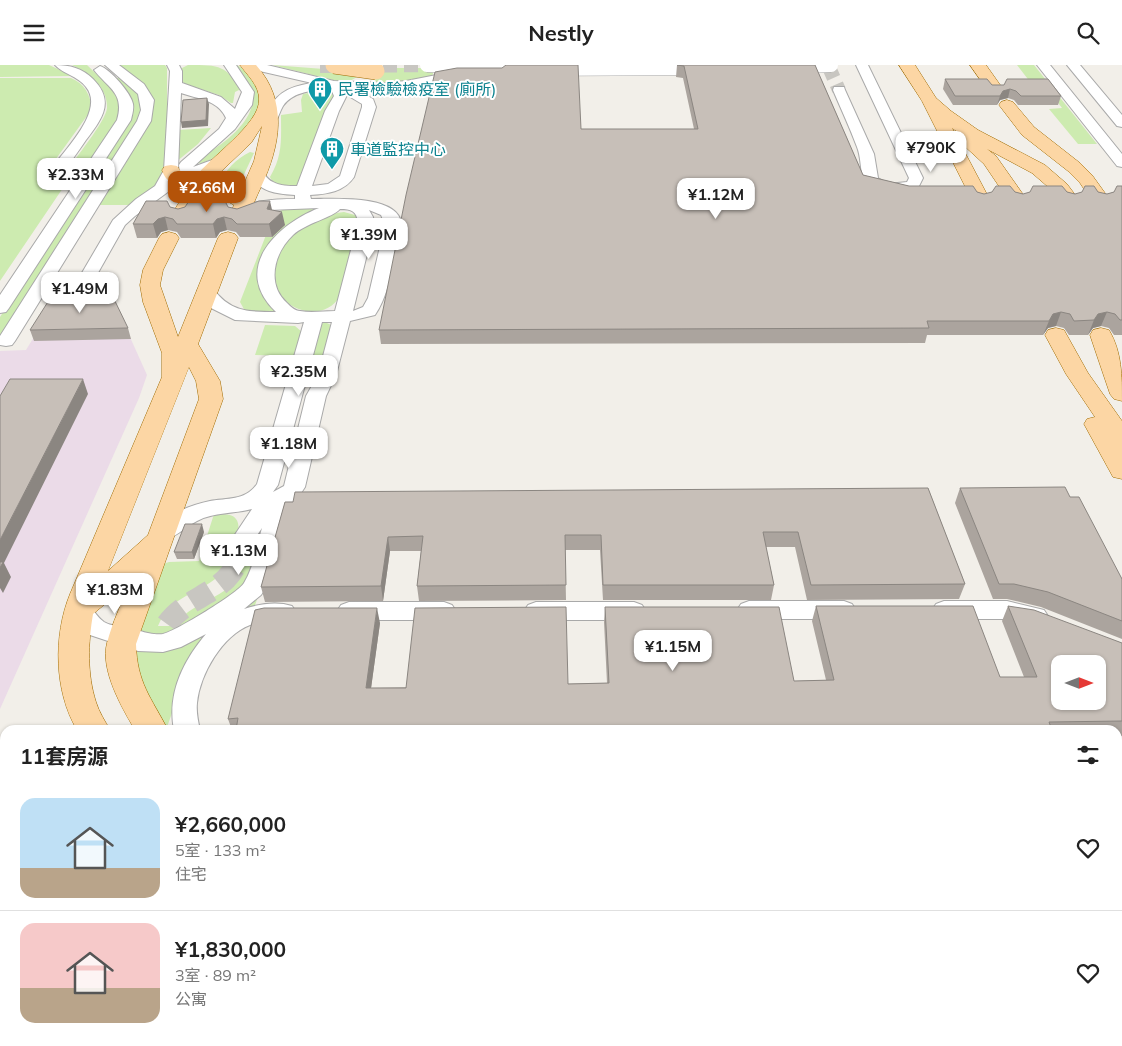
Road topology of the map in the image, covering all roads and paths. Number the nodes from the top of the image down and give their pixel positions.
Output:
1 (61, 65) edge
2 (96, 65) edge
3 (111, 65) edge
4 (230, 65) edge
5 (427, 65) edge
6 (447, 65) edge
7 (539, 65) edge
8 (831, 65) edge
9 (862, 65) edge
10 (907, 65) edge
11 (978, 65) edge
12 (1043, 65) edge
13 (1072, 65) edge
14 (249, 66) edge
15 (344, 66) edge
16 (440, 66) edge
17 (378, 68) edge
18 (718, 68) edge
19 (771, 68) edge
20 (522, 69) junction
21 (176, 71) edge
22 (406, 73) dead end
23 (336, 87) junction
24 (370, 87) junction
25 (995, 89) edge
26 (839, 90) tunnel mouth
27 (268, 99) junction
28 (930, 101) junction
29 (1006, 105) edge
30 (271, 118) junction
31 (1122, 123) edge
32 (230, 126) junction
33 (239, 147) junction
34 (1122, 163) edge
35 (56, 172) dead end
36 (258, 175) junction
37 (184, 178) junction
38 (905, 188) junction
39 (927, 188) edge
40 (304, 197) junction
41 (981, 200) edge
42 (1018, 200) edge
43 (1070, 200) edge
44 (1101, 200) edge
45 (349, 206) junction
46 (241, 209) junction
47 (181, 214) edge
48 (169, 237) edge
49 (228, 237) edge
50 (84, 283) dead end
51 (206, 291) junction
52 (0, 308) edge
53 (342, 317) junction
54 (306, 318) junction
55 (1056, 335) dead end
56 (6, 341) dead end
57 (187, 345) junction
58 (1109, 345) edge
59 (329, 367) junction
60 (299, 371) junction
61 (1077, 374) junction
62 (170, 389) junction
63 (1122, 394) edge
64 (1122, 439) edge
65 (1122, 471) edge
66 (294, 487) junction
67 (225, 508) junction
68 (163, 533) junction
69 (80, 609) junction
70 (865, 610) edge
71 (923, 610) edge
72 (468, 611) edge
73 (515, 611) edge
74 (660, 611) edge
75 (724, 611) edge
76 (1059, 625) edge
77 (129, 636) junction
78 (90, 725) edge
79 (149, 725) edge
80 (186, 725) edge

1 - 35 street
2 - 52 street
3 - 56 street
4 - 32 street
5 - 20 street, bridge
6 - 16 street
7 - 24 street
8 - 19 street, bridge
9 - 38 street
10 - 28 main road
11 - 25 main road
12 - 34 street
13 - 31 street
14 - 23 street
14 - 27 main road
15 - 17 main road, bridge
17 - 24 street
18 - 20 street, bridge
20 - 22 street, bridge
21 - 32 street
21 - 37 street
23 - 24 street
23 - 30 street
23 - 40 street
23 - 40 street
26 - 38 street
27 - 30 main road
27 - 33 main road
28 - 41 main road
28 - 42 main road
28 - 43 main road
29 - 44 main road
30 - 33 main road
30 - 36 main road
32 - 37 street
33 - 37 main road
36 - 40 street
36 - 46 main road
37 - 46 main road
37 - 47 main road
37 - 50 street
38 - 39 street
40 - 45 street
40 - 46 street
45 - 53 street
45 - 53 street
45 - 54 street
48 - 62 main road
49 - 51 main road
51 - 54 street
51 - 57 main road
53 - 54 street
53 - 59 street
54 - 60 street
55 - 61 main road
57 - 62 main road
57 - 68 main road
58 - 63 main road
59 - 60 street
59 - 66 street
60 - 67 street
61 - 64 main road
61 - 65 main road
62 - 69 main road
66 - 67 street
66 - 77 street
67 - 68 street
68 - 69 main road
68 - 77 main road
69 - 77 street
69 - 78 main road
70 - 75 street
71 - 76 street
72 - 80 street
73 - 74 street
77 - 79 main road

